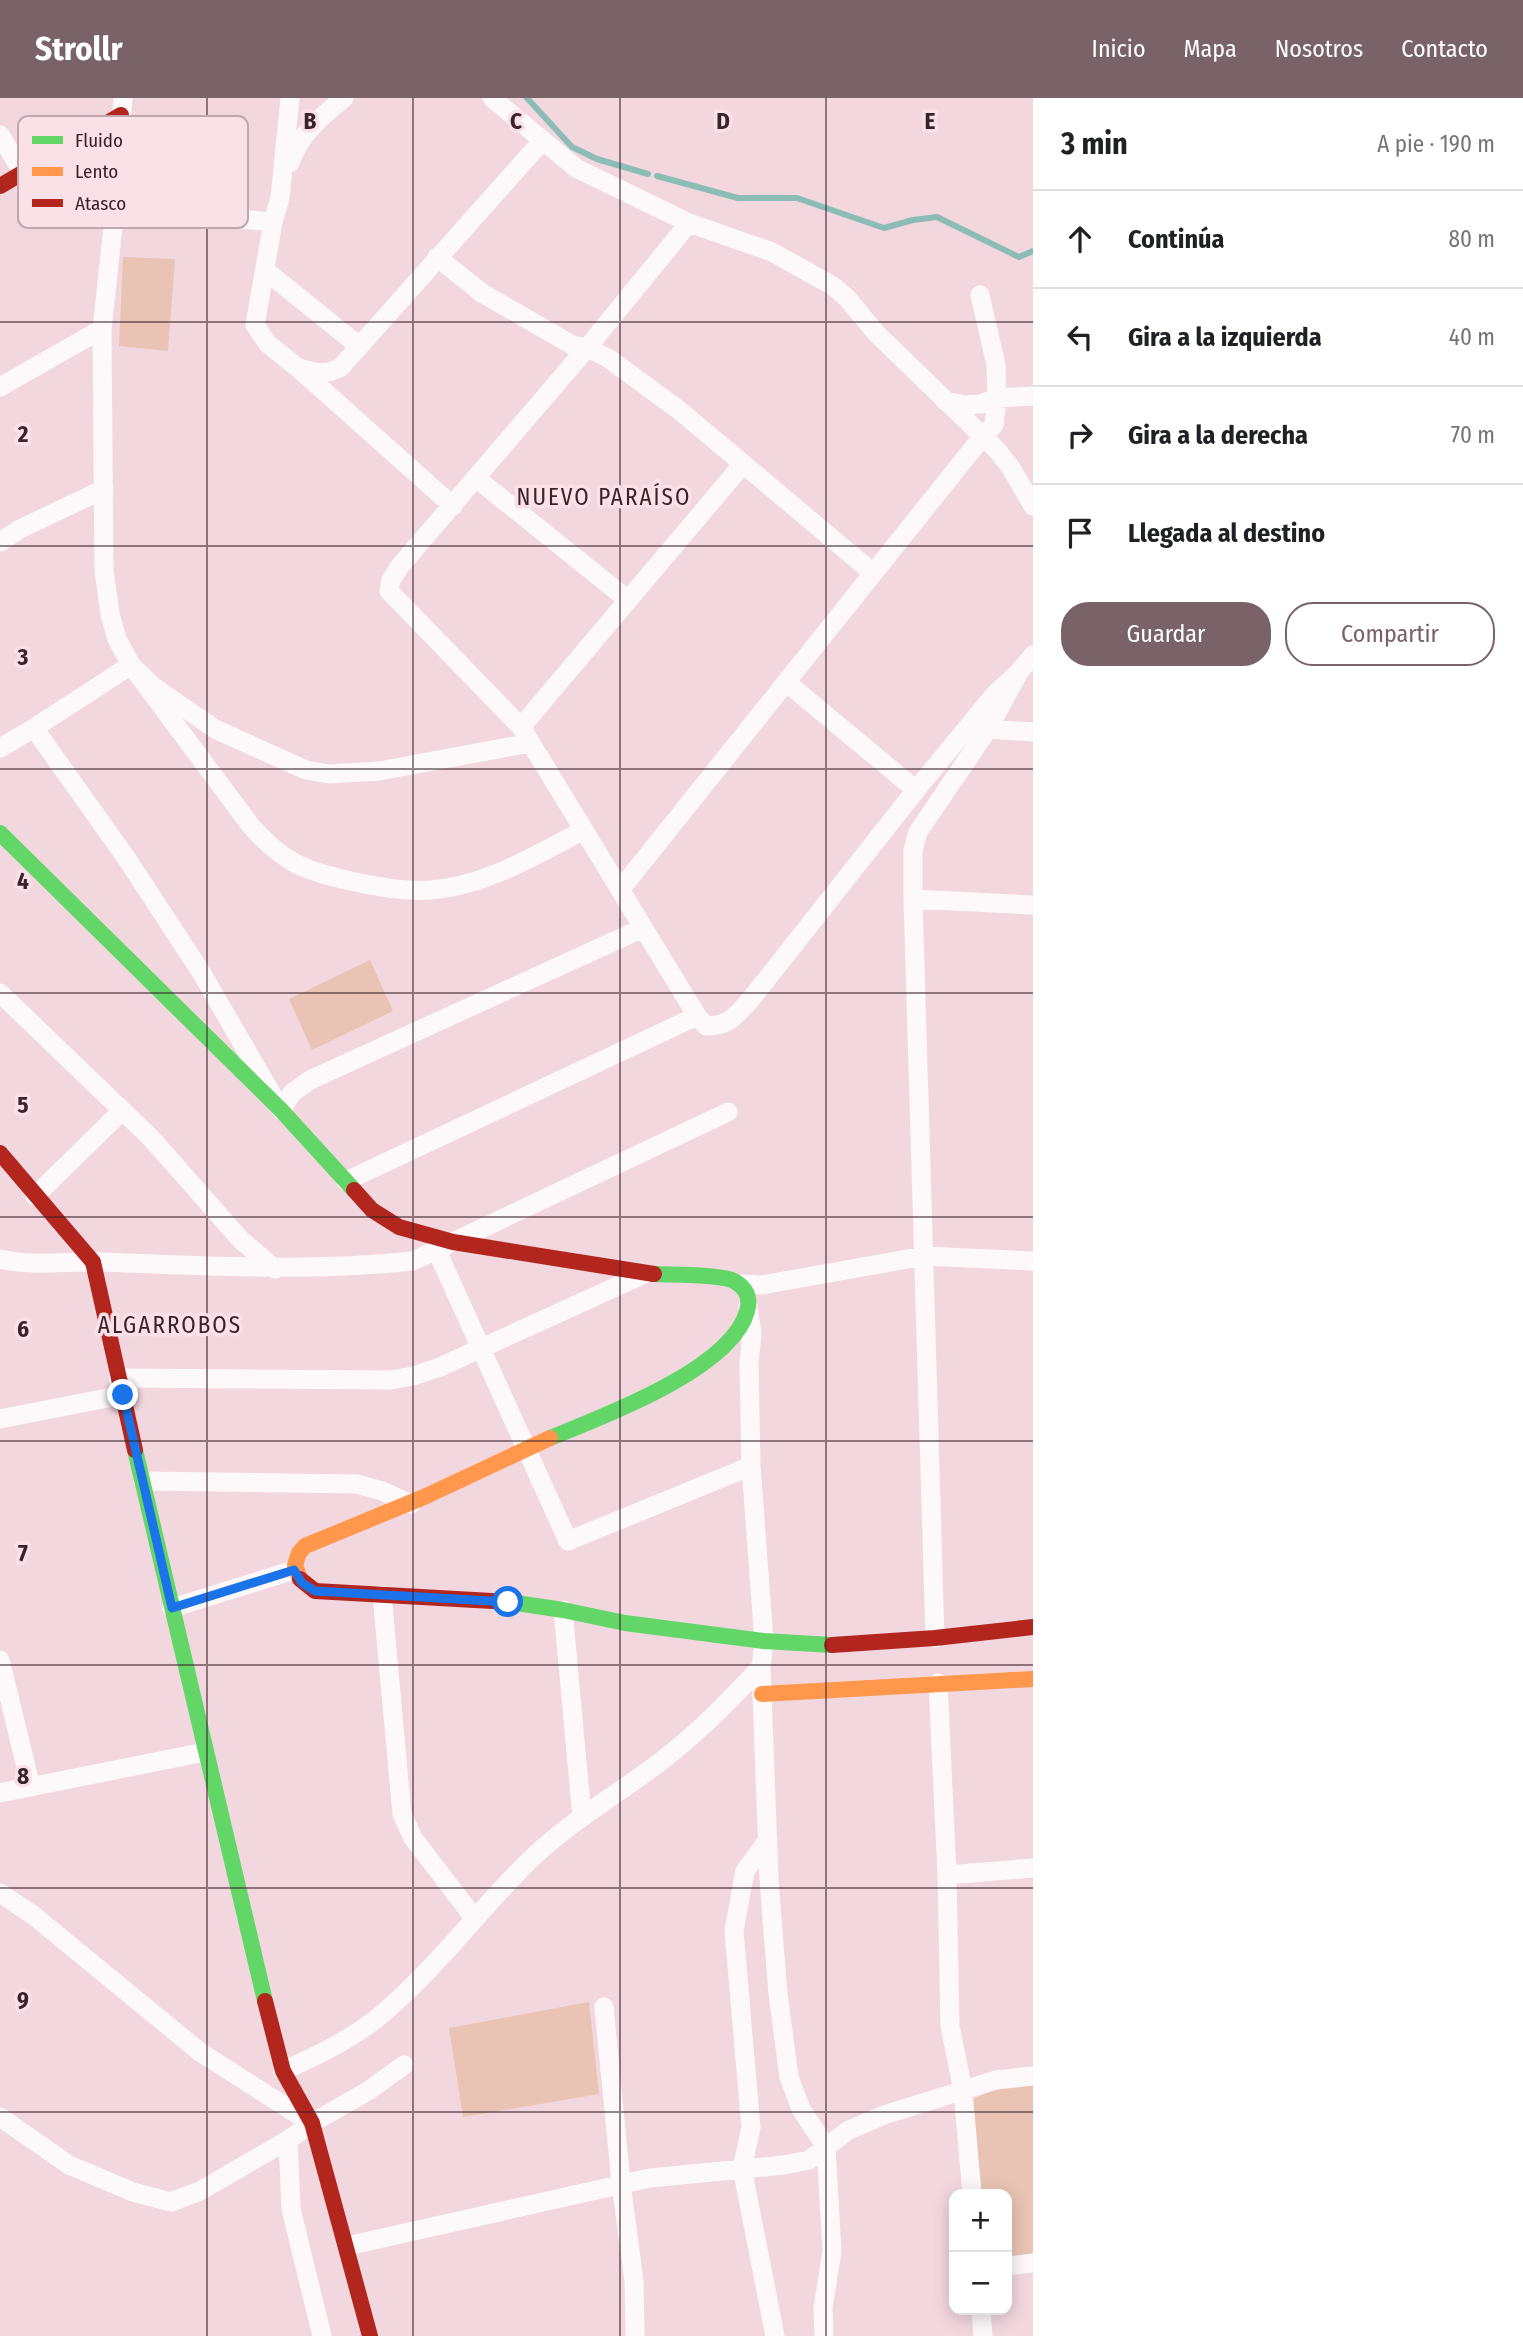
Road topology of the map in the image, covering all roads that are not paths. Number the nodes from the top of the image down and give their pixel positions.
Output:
1 (290, 98) edge
2 (344, 98) edge
3 (492, 98) edge
4 (0, 135) edge
5 (543, 140) junction
6 (18, 165) edge
7 (18, 176) edge
8 (0, 186) edge
9 (280, 198) junction
10 (248, 220) edge
11 (274, 222) junction
12 (689, 223) junction
13 (113, 228) edge
14 (437, 257) junction
15 (266, 271) junction
16 (980, 295) dead end
17 (102, 329) junction
18 (359, 346) junction
19 (587, 348) junction
20 (298, 368) junction
21 (0, 387) edge
22 (1033, 396) edge
23 (997, 398) junction
24 (944, 401) junction
25 (983, 436) junction
26 (743, 464) junction
27 (476, 478) junction
28 (104, 489) junction
29 (453, 506) junction
30 (1033, 506) edge
31 (0, 542) edge
32 (873, 573) junction
33 (628, 600) junction
34 (1033, 655) edge
35 (131, 665) junction
36 (1019, 672) junction
37 (786, 682) junction
38 (34, 728) junction
39 (988, 729) junction
40 (1033, 732) edge
41 (526, 735) junction
42 (0, 748) edge
43 (916, 790) junction
44 (584, 830) junction
45 (0, 833) edge
46 (620, 890) junction
47 (913, 899) junction
48 (1033, 905) edge
49 (643, 929) junction
50 (0, 993) edge
51 (697, 1016) junction
52 (281, 1110) junction
53 (121, 1111) junction
54 (728, 1112) dead end
55 (0, 1153) edge
56 (346, 1181) junction
57 (35, 1196) junction
58 (445, 1246) junction
59 (924, 1255) junction
60 (0, 1259) edge
61 (1033, 1261) edge
62 (93, 1262) junction
63 (275, 1269) junction
64 (646, 1273) junction
65 (742, 1284) junction
66 (748, 1306) junction
67 (480, 1348) junction
68 (120, 1387) junction
69 (0, 1419) edge
70 (527, 1448) junction
71 (751, 1466) junction
72 (143, 1481) junction
73 (411, 1504) junction
74 (294, 1570) junction
75 (382, 1595) junction
76 (172, 1608) junction
77 (563, 1610) junction
78 (1033, 1627) edge
79 (935, 1638) junction
80 (764, 1641) junction
81 (0, 1660) edge
82 (761, 1667) junction
83 (1033, 1679) edge
84 (938, 1683) junction
85 (762, 1694) junction
86 (205, 1752) junction
87 (31, 1787) junction
88 (0, 1793) edge
89 (582, 1817) junction
90 (768, 1840) junction
91 (1033, 1868) edge
92 (947, 1875) junction
93 (0, 1893) edge
94 (475, 1919) junction
95 (604, 2007) dead end
96 (404, 2065) dead end
97 (283, 2071) junction
98 (1033, 2076) edge
99 (963, 2091) junction
100 (0, 2117) edge
101 (312, 2123) junction
102 (288, 2140) junction
103 (826, 2147) junction
104 (742, 2168) junction
105 (621, 2183) junction
106 (972, 2189) edge
107 (347, 2246) junction
108 (1033, 2263) edge
109 (1012, 2265) edge
110 (981, 2315) edge
111 (322, 2336) edge
112 (370, 2336) edge
113 (635, 2336) edge
114 (775, 2336) edge
115 (824, 2336) edge
116 (983, 2336) edge

1 - 9 street
2 - 9 street
3 - 5 street
4 - 6 street
5 - 12 street
5 - 14 street
7 - 8 street
9 - 11 street
10 - 11 street
11 - 15 street
12 - 19 street
12 - 24 street
13 - 17 street
14 - 18 street
14 - 19 street
15 - 18 street
15 - 20 street
16 - 23 street
17 - 21 street
17 - 28 street
18 - 20 street
19 - 26 street
19 - 27 street
20 - 29 street
22 - 23 street
23 - 24 street
23 - 25 street
24 - 25 street
25 - 30 street
25 - 32 street
26 - 32 street
26 - 33 street
27 - 29 street
27 - 33 street
28 - 31 street
28 - 35 street
29 - 41 street
32 - 37 street
33 - 41 street
34 - 36 street
35 - 38 street
35 - 41 street
35 - 44 street
36 - 39 street
36 - 43 street
37 - 43 street
37 - 46 street
38 - 42 street
38 - 52 street
39 - 40 street
39 - 47 street
41 - 44 street
43 - 51 street
44 - 46 street
45 - 52 street
46 - 49 street
47 - 48 street
47 - 59 street
49 - 51 street
49 - 52 street
50 - 53 street
51 - 56 street
52 - 56 street
53 - 57 street
53 - 63 street
54 - 58 street
55 - 57 street
56 - 58 street
57 - 62 street
58 - 63 street
58 - 64 street
58 - 67 street
59 - 61 street
59 - 65 street
59 - 79 street
60 - 62 street
62 - 63 street
62 - 68 street
64 - 65 street
64 - 67 street
65 - 66 street
66 - 70 street
66 - 71 street
67 - 68 street
67 - 70 street
68 - 69 street
68 - 72 street
70 - 71 street
70 - 73 street
71 - 80 street
72 - 73 street
72 - 76 street
73 - 74 street
74 - 75 street
74 - 76 street
75 - 77 street
75 - 94 street
76 - 86 street
77 - 80 street
77 - 89 street
78 - 79 street
79 - 80 street
80 - 82 street
81 - 87 street
82 - 85 street
82 - 89 street
83 - 84 street
84 - 85 street
84 - 92 street
85 - 90 street
86 - 87 street
86 - 97 street
87 - 88 street
89 - 94 street
90 - 103 street
90 - 104 street
91 - 92 street
92 - 99 street
93 - 101 street
94 - 97 street
95 - 105 street
96 - 101 street
97 - 101 street
98 - 99 street
99 - 103 street
99 - 106 street
100 - 102 street
101 - 102 street
101 - 107 street
102 - 111 street
103 - 104 street
103 - 115 street
104 - 105 street
104 - 114 street
105 - 107 street
105 - 113 street
107 - 112 street
108 - 109 street
110 - 116 street

